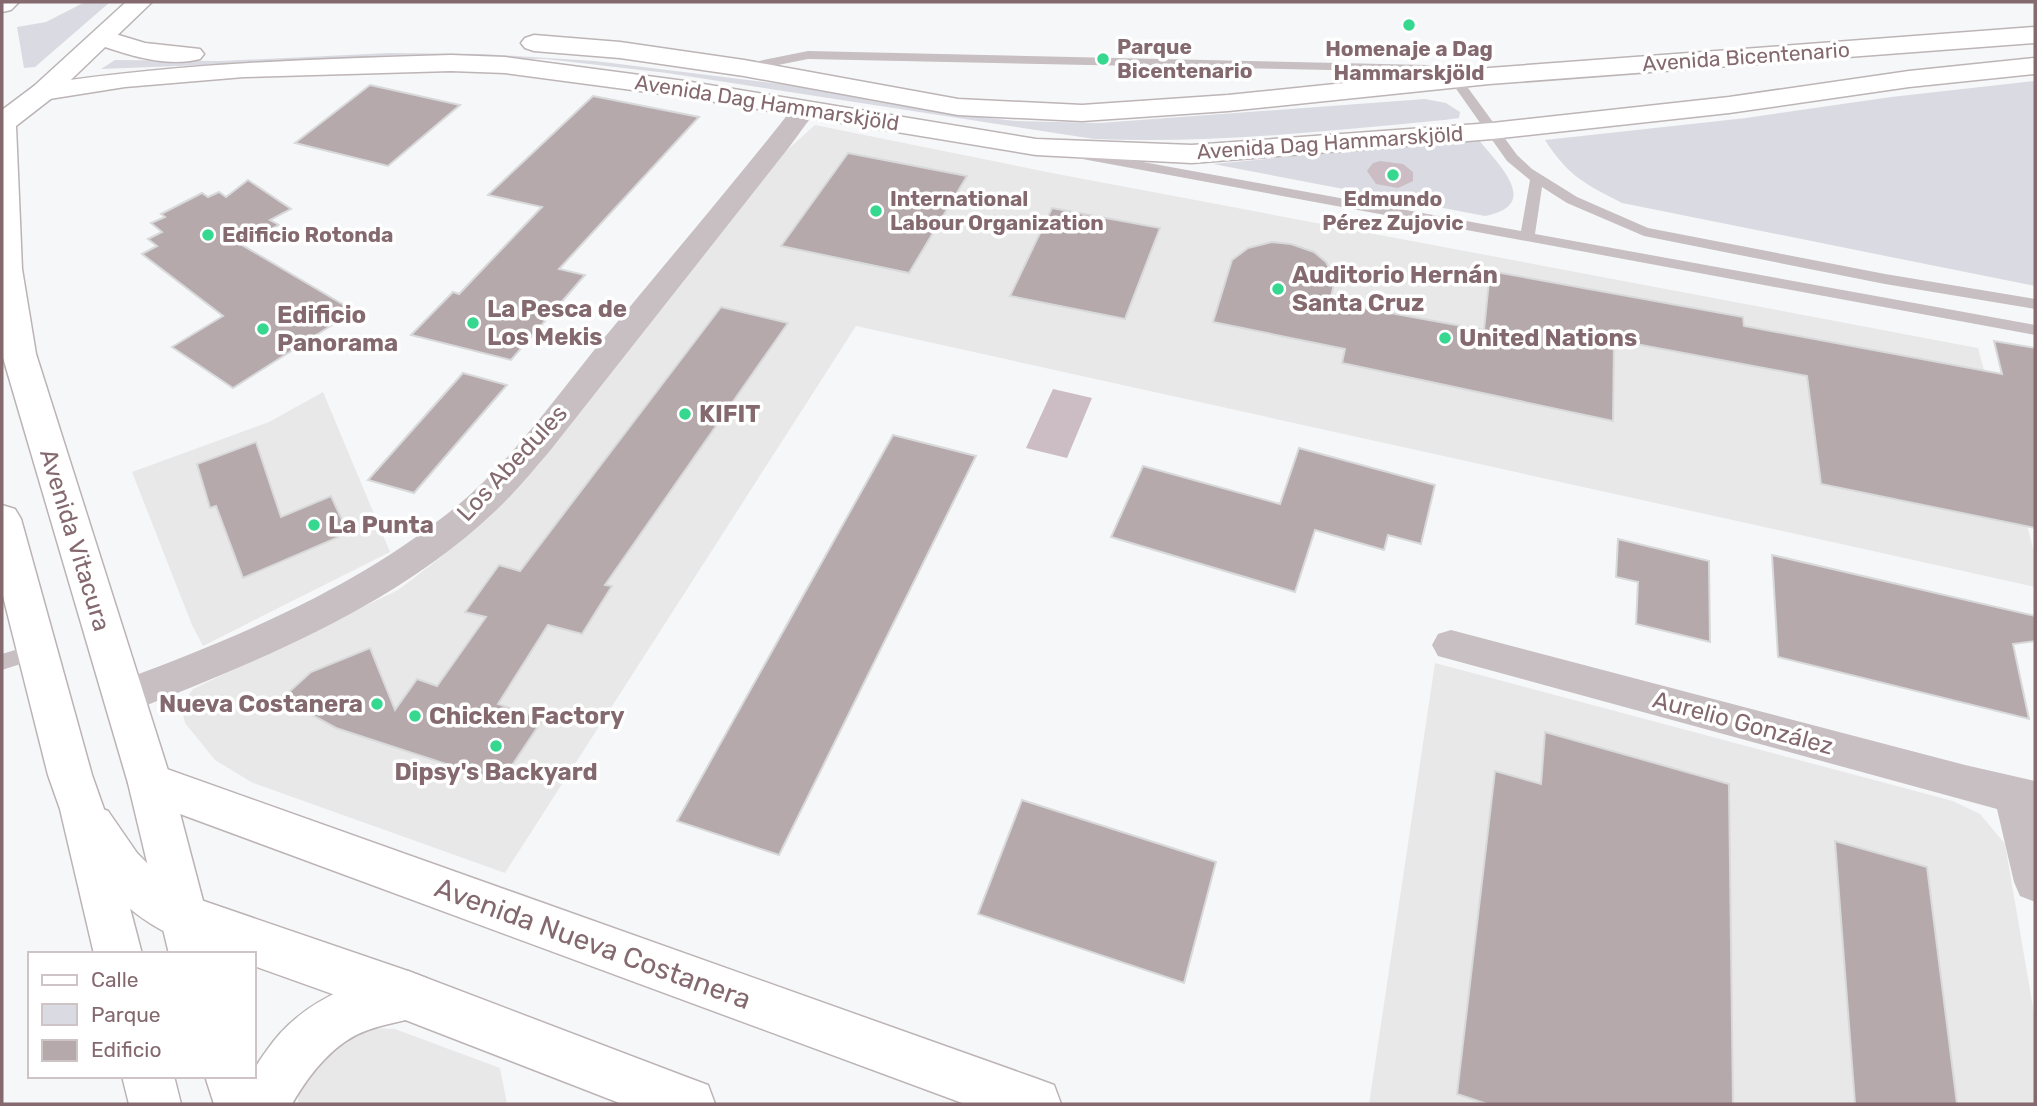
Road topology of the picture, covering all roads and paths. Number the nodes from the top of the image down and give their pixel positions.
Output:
1 (8, 2) edge
2 (140, 2) edge
3 (2, 5) edge
4 (2035, 35) edge
5 (102, 38) junction
6 (2035, 66) edge
7 (744, 68) junction
8 (1456, 80) junction
9 (43, 92) junction
10 (805, 109) junction
11 (2, 122) edge
12 (1492, 131) junction
13 (1036, 147) junction
14 (1538, 180) junction
15 (1527, 236) junction
16 (2035, 304) edge
17 (2035, 330) edge
18 (2, 519) edge
19 (1451, 645) dead end
20 (20, 657) edge
21 (123, 697) junction
22 (150, 783) junction
23 (2025, 796) edge
24 (82, 809) junction
25 (2035, 882) edge
26 (188, 935) edge
27 (118, 952) edge
28 (249, 952) edge
29 (256, 954) edge
30 (408, 996) junction
31 (148, 1078) edge
32 (232, 1078) edge
33 (155, 1104) edge
34 (240, 1104) edge
35 (264, 1104) edge
36 (689, 1104) edge
37 (1035, 1104) edge

1 - 3 main road
2 - 5 main road
4 - 8 main road, Avenida Bicentenario
5 - 7 main road, Avenida Dag Hammarskjöld
5 - 9 main road
6 - 12 main road, Avenida Bicentenario
7 - 8 lane
7 - 8 main road, Avenida Dag Hammarskjöld
8 - 12 lane
9 - 10 main road, Avenida Dag Hammarskjöld
9 - 11 main road
10 - 13 main road, Avenida Dag Hammarskjöld
10 - 21 street, Los Abedules
11 - 21 main road, Avenida Vitacura
12 - 13 main road, Avenida Dag Hammarskjöld
12 - 14 lane
13 - 15 lane
14 - 15 lane
14 - 16 lane
15 - 17 lane
18 - 20 main road
19 - 23 street, Aurelio González
20 - 24 main road
21 - 22 main road, Avenida Vitacura
22 - 26 main road, Avenida Vitacura
22 - 37 main road, Avenida Nueva Costanera
23 - 25 street
24 - 26 main road
24 - 27 main road
26 - 28 main road
29 - 30 main road
30 - 35 main road
30 - 36 main road
31 - 33 main road
32 - 34 main road

